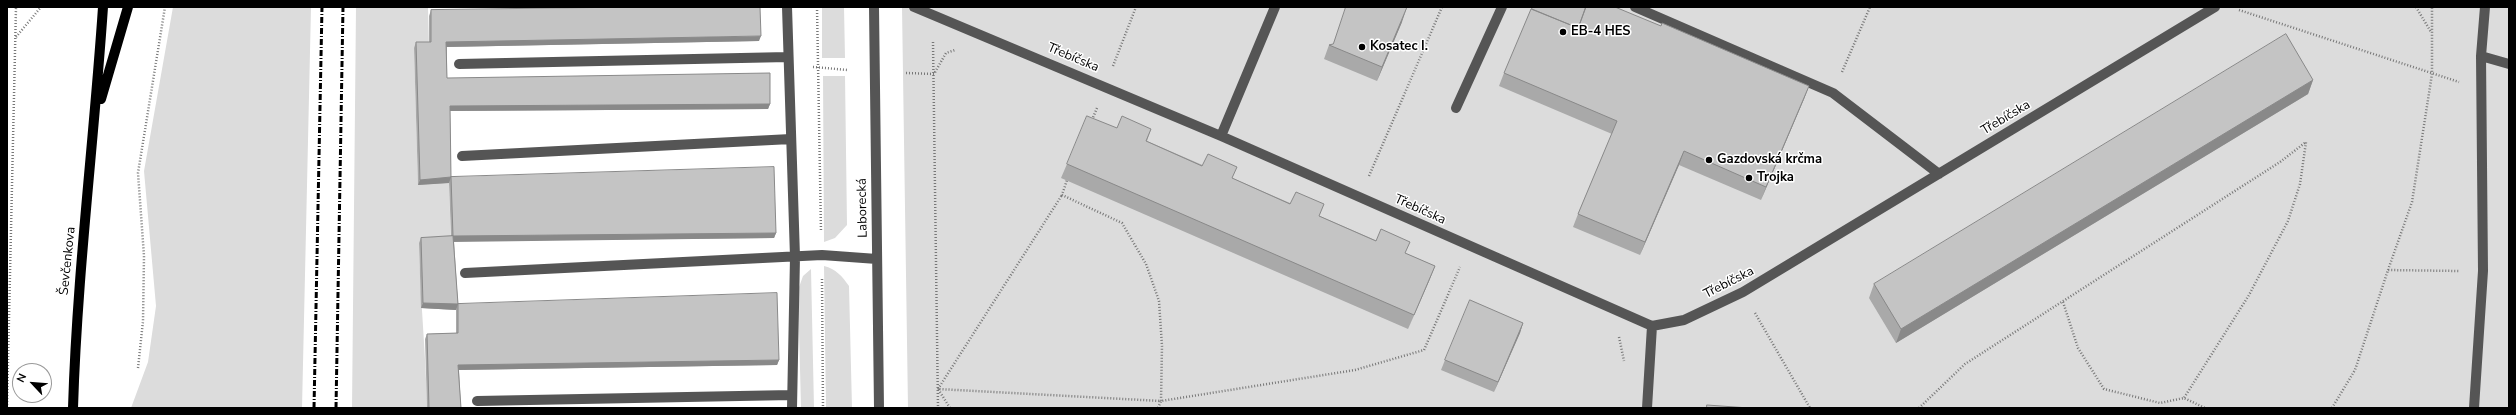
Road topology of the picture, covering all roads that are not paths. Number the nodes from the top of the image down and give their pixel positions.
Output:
1 (103, 7) edge
2 (128, 7) edge
3 (787, 7) edge
4 (874, 7) edge
5 (914, 7) edge
6 (1275, 7) edge
7 (1502, 7) edge
8 (1634, 7) edge
9 (2215, 7) edge
10 (2485, 7) edge
11 (2481, 56) junction
12 (788, 57) junction
13 (459, 64) dead end
14 (2509, 64) edge
15 (1456, 108) dead end
16 (96, 116) junction
17 (1221, 136) junction
18 (791, 139) junction
19 (462, 156) dead end
20 (1939, 174) junction
21 (795, 257) junction
22 (877, 259) junction
23 (465, 273) dead end
24 (1652, 326) junction
25 (792, 395) junction
26 (477, 401) dead end
27 (73, 408) edge
28 (792, 408) edge
29 (879, 408) edge
30 (1647, 408) edge
31 (2474, 408) edge

1 - 16 main road, Ševčenkova
2 - 16 main road, Ševčenkova
3 - 12 street
4 - 22 street, Laborecká
5 - 17 street, Třebíčska
6 - 17 street
7 - 15 street
8 - 20 street
9 - 20 street, Třebíčska
10 - 11 street
11 - 14 street
11 - 31 street
12 - 13 street
12 - 18 street
16 - 27 main road, Ševčenkova
17 - 24 street, Třebíčska
18 - 19 street
18 - 21 street
20 - 24 street, Třebíčska
21 - 22 street
21 - 23 street
21 - 25 street
22 - 29 street, Laborecká
24 - 30 street
25 - 26 street
25 - 28 street

